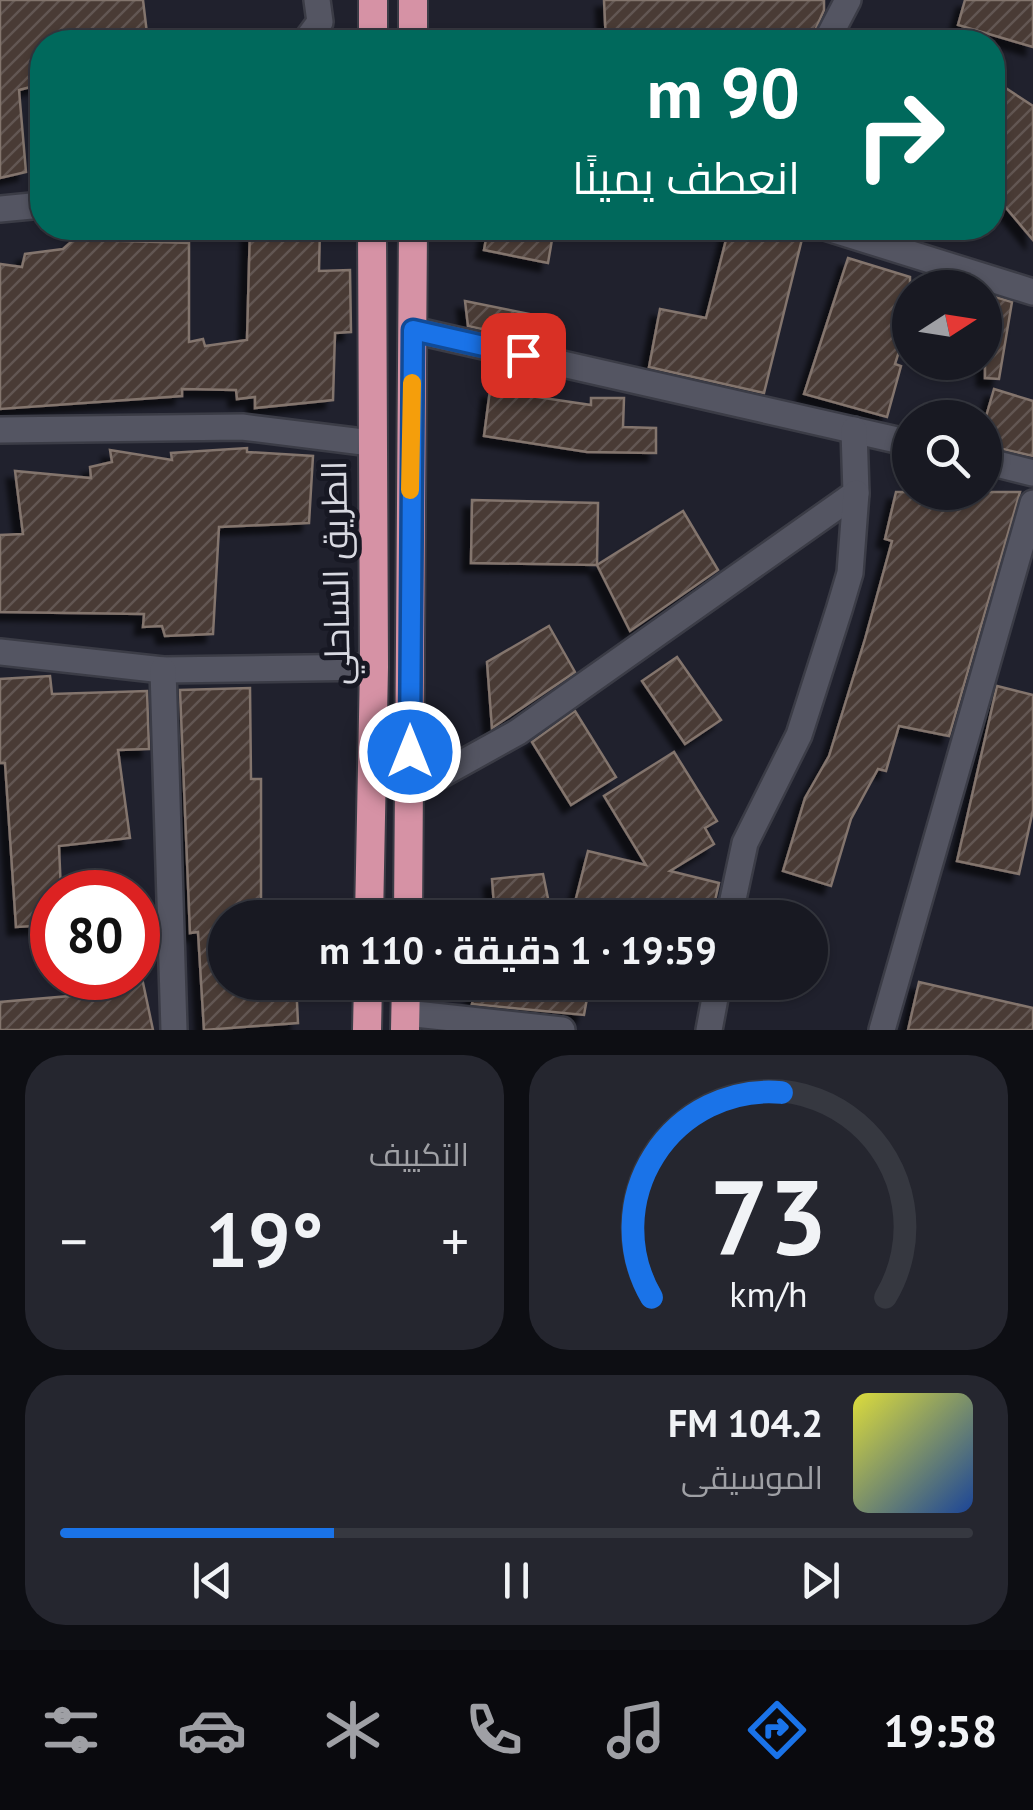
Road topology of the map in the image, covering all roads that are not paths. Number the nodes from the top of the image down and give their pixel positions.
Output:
1 (317, 0) edge
2 (373, 0) edge
3 (414, 0) edge
4 (848, 0) edge
5 (314, 30) edge
6 (373, 30) edge
7 (413, 30) edge
8 (832, 30) edge
9 (30, 206) edge
10 (0, 209) edge
11 (372, 240) edge
12 (412, 240) edge
13 (866, 240) edge
14 (1033, 292) edge
15 (413, 330) junction
16 (0, 430) edge
17 (854, 430) junction
18 (892, 439) edge
19 (371, 443) junction
20 (1002, 466) edge
21 (1033, 473) edge
22 (856, 494) junction
23 (1033, 503) edge
24 (0, 652) edge
25 (374, 667) junction
26 (163, 670) junction
27 (410, 792) junction
28 (370, 900) edge
29 (408, 900) edge
30 (733, 900) edge
31 (368, 1000) edge
32 (715, 1000) edge
33 (406, 1021) edge
34 (174, 1030) edge
35 (367, 1030) edge
36 (562, 1030) edge
37 (709, 1030) edge
38 (882, 1030) edge

1 - 5 street
2 - 6 highway
3 - 7 highway
4 - 8 street
9 - 10 street
11 - 19 highway, الطريق الساحلي
12 - 15 highway, الطريق الساحلي
13 - 14 street
15 - 17 street
15 - 27 highway, الطريق الساحلي
16 - 19 street
17 - 18 street
17 - 22 street
19 - 25 highway, الطريق الساحلي
20 - 21 street
22 - 27 street
22 - 30 street
23 - 38 street
24 - 26 street
25 - 26 street
25 - 28 highway, الطريق الساحلي
26 - 34 street
27 - 29 highway, الطريق الساحلي
31 - 35 highway
32 - 37 street
33 - 36 street

